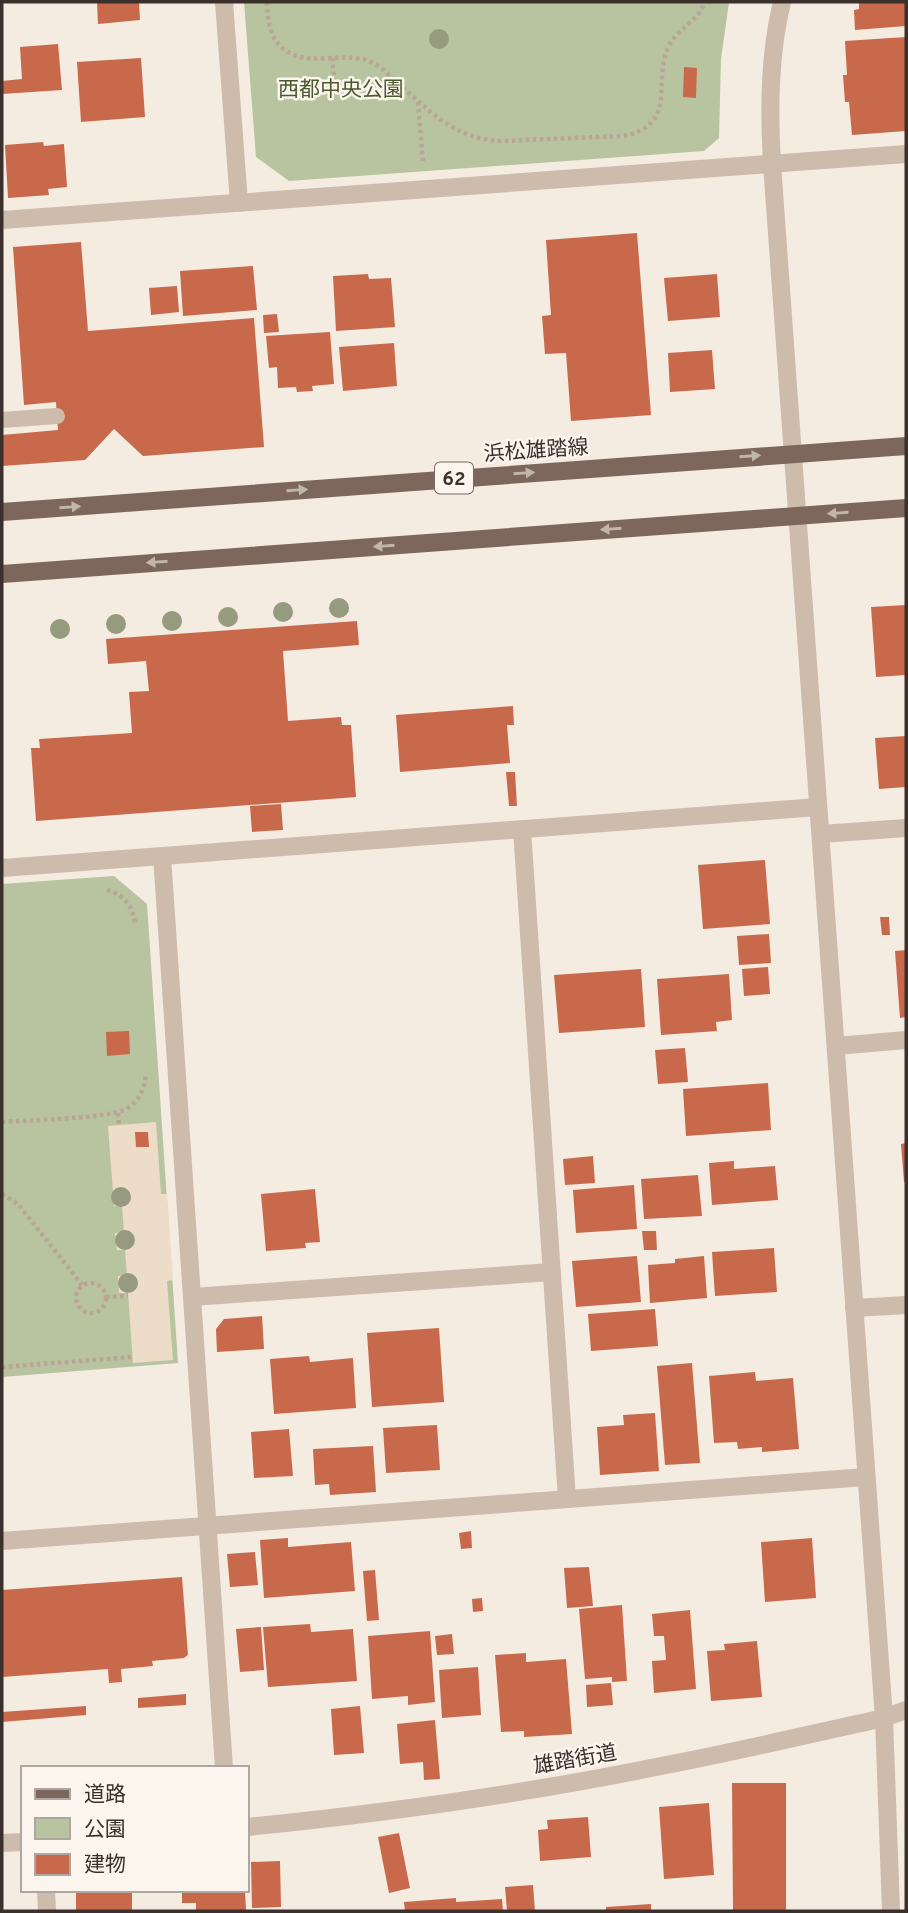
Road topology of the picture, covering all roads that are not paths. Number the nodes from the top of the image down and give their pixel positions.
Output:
1 (224, 2) edge
2 (782, 2) edge
3 (906, 154) edge
4 (772, 164) junction
5 (239, 203) junction
6 (2, 220) edge
7 (57, 416) dead end
8 (2, 420) edge
9 (906, 446) edge
10 (793, 453) junction
11 (906, 508) edge
12 (2, 512) edge
13 (797, 516) junction
14 (2, 574) edge
15 (818, 807) junction
16 (906, 828) edge
17 (522, 829) junction
18 (821, 834) junction
19 (162, 856) junction
20 (2, 868) edge
21 (906, 1041) edge
22 (836, 1046) junction
23 (552, 1272) junction
24 (192, 1297) junction
25 (906, 1305) edge
26 (854, 1308) junction
27 (866, 1476) junction
28 (568, 1499) junction
29 (208, 1526) junction
30 (2, 1541) edge
31 (906, 1710) edge
32 (884, 1718) junction
33 (224, 1766) edge
34 (248, 1827) edge
35 (21, 1842) edge
36 (2, 1843) edge
37 (46, 1892) edge
38 (47, 1911) edge
39 (891, 1911) edge

1 - 5 street
2 - 4 street
3 - 4 street
4 - 5 street
4 - 10 street
5 - 6 street
7 - 8 lane
9 - 10 main road, 浜松雄踏線 / 62
12 -> 10 main road, 浜松雄踏線 / 62
10 - 13 street
11 -> 13 main road
13 -> 14 main road
13 - 15 street
15 - 17 street
15 - 18 street
16 - 18 street
17 - 19 street
17 - 23 street
18 - 22 street
19 - 20 street
19 - 24 street
21 - 22 street
22 - 26 street
23 - 24 street
23 - 28 street
24 - 29 street
25 - 26 street
26 - 27 street
27 - 28 street
27 - 32 street
28 - 29 street
29 - 30 street
29 - 33 street
31 - 32 street, 雄踏街道
32 - 34 street, 雄踏街道
32 - 39 street
35 - 36 street
37 - 38 street

